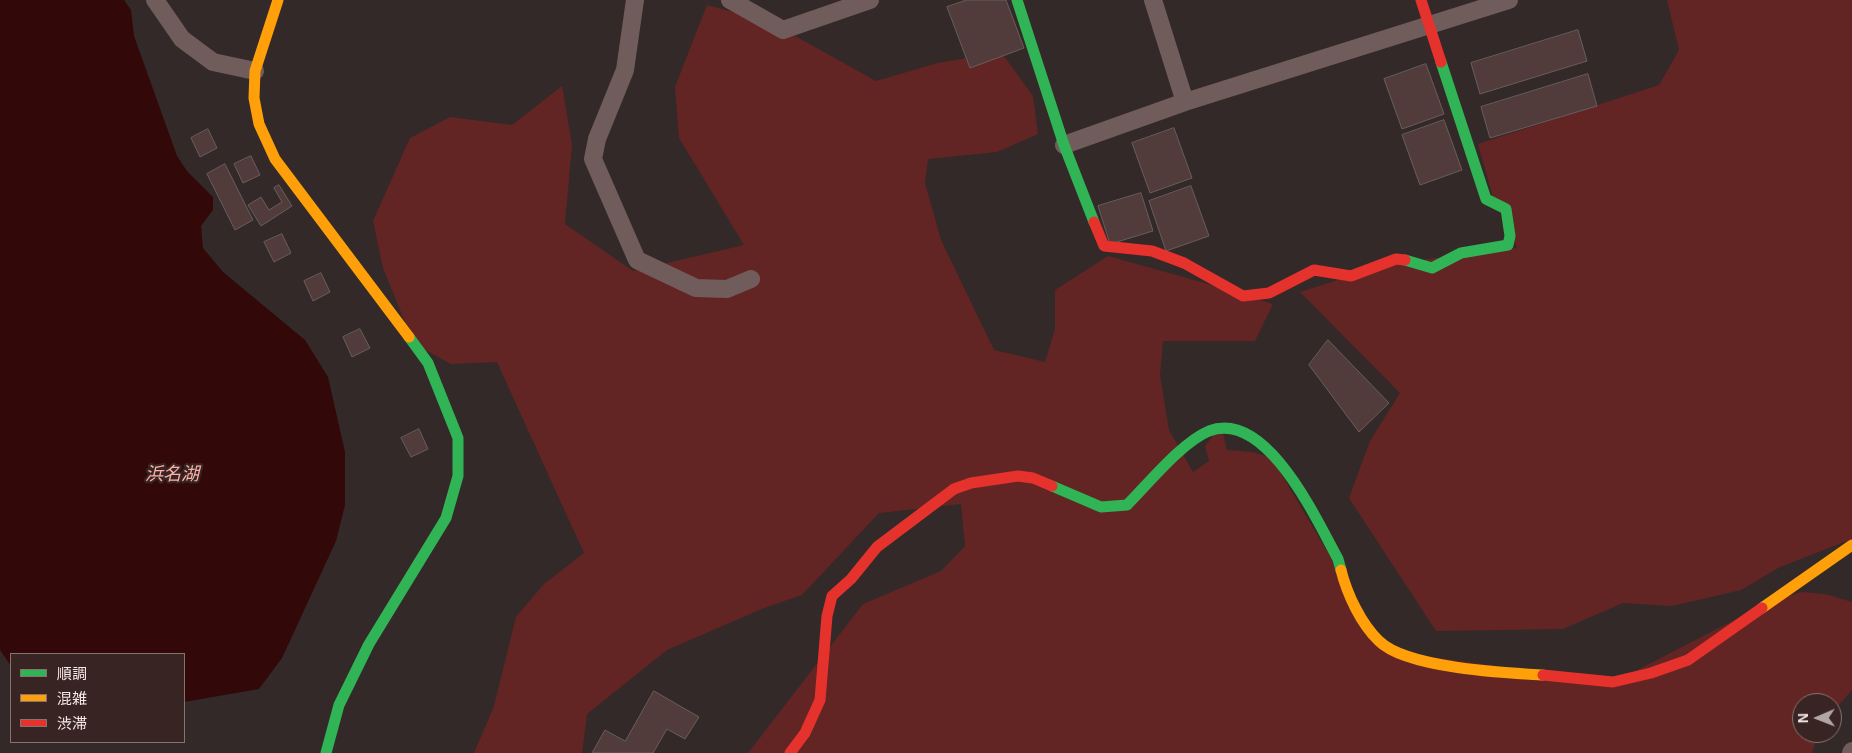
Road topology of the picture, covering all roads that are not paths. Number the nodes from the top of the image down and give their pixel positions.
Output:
1 (155, 0) edge
2 (278, 0) edge
3 (635, 0) edge
4 (730, 0) edge
5 (870, 0) edge
6 (1017, 0) edge
7 (1153, 0) edge
8 (1421, 0) edge
9 (1509, 0) edge
10 (1430, 26) junction
11 (255, 71) junction
12 (1185, 102) junction
13 (1064, 145) junction
14 (751, 279) dead end
15 (1852, 545) edge
16 (326, 753) edge
17 (790, 753) edge

1 - 11 street
2 - 11 street
3 - 14 street
4 - 5 street
6 - 13 street
7 - 12 street
8 - 10 street
9 - 10 street
10 - 12 street
10 - 13 street
11 - 16 street
12 - 13 street
15 - 17 street

